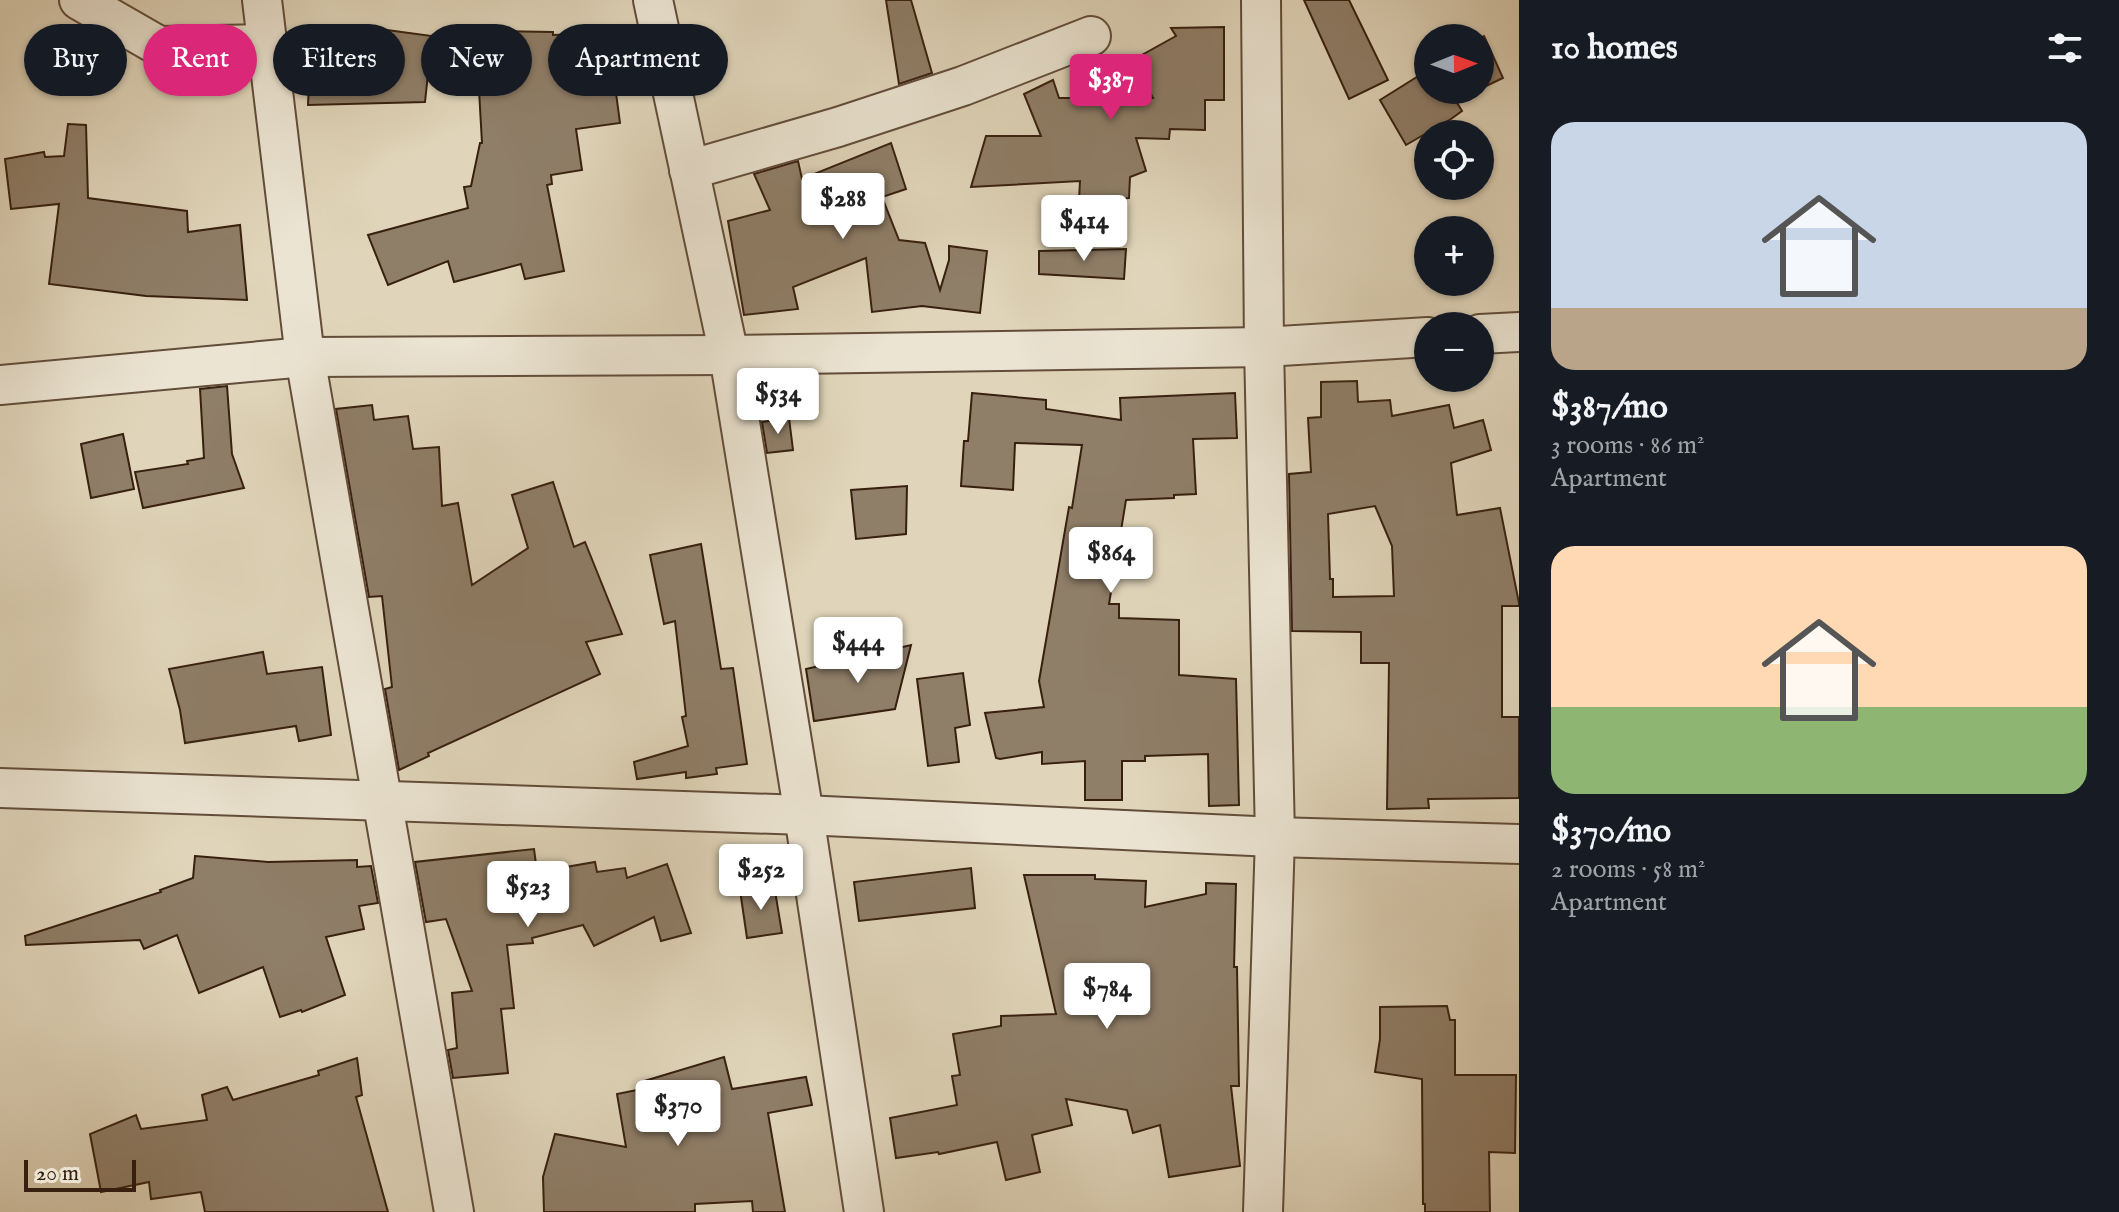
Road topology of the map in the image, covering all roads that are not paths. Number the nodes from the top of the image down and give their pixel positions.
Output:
1 (79, 0) edge
2 (262, 0) edge
3 (653, 0) edge
4 (1261, 0) edge
5 (1091, 36) dead end
6 (267, 44) junction
7 (689, 170) junction
8 (1519, 332) edge
9 (1494, 333) edge
10 (1414, 338) edge
11 (1264, 347) junction
12 (729, 355) junction
13 (305, 357) junction
14 (0, 385) edge
15 (0, 788) edge
16 (382, 803) junction
17 (804, 815) junction
18 (1275, 837) junction
19 (1519, 844) edge
20 (454, 1212) edge
21 (864, 1212) edge
22 (1263, 1212) edge

1 - 6 street
2 - 6 street
3 - 7 street
4 - 11 street
5 - 7 street
6 - 13 street
7 - 12 street
8 - 9 street
10 - 11 street
11 - 12 street
11 - 18 street
12 - 13 street
12 - 17 street
13 - 14 street
13 - 16 street
15 - 16 street
16 - 17 street
16 - 20 street
17 - 18 street
17 - 21 street
18 - 19 street
18 - 22 street

